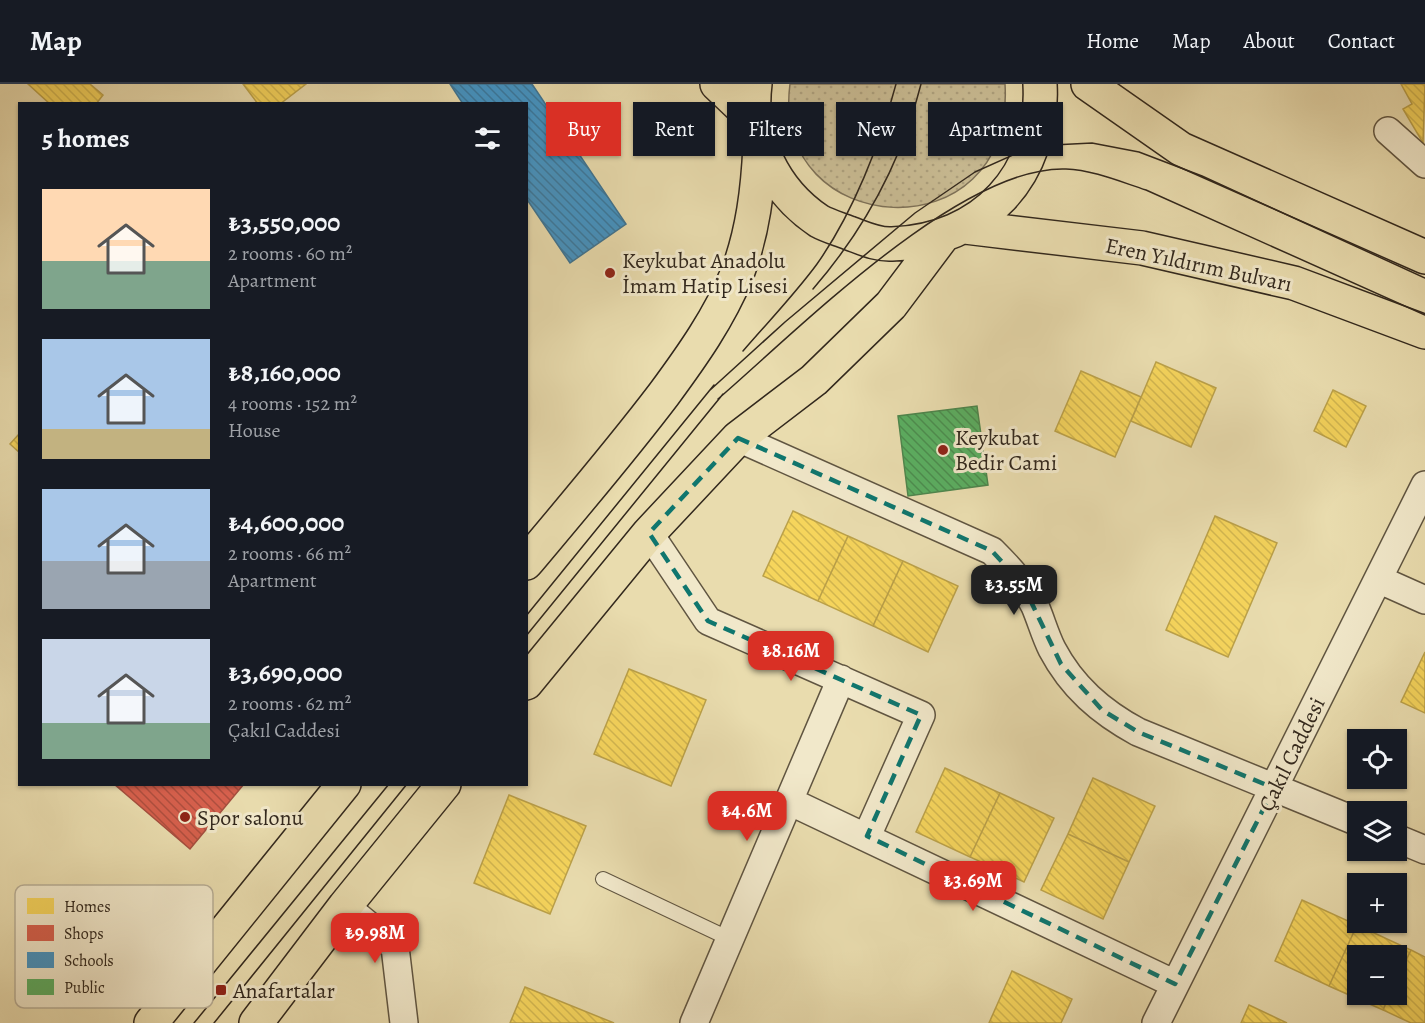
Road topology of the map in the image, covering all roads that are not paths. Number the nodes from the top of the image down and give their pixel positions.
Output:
1 (717, 84) edge
2 (755, 84) edge
3 (1040, 84) edge
4 (1089, 84) edge
5 (732, 102) edge
6 (756, 102) edge
7 (1388, 131) dead end
8 (757, 156) edge
9 (769, 156) edge
10 (1425, 164) edge
11 (953, 232) junction
12 (1425, 257) edge
13 (1425, 332) edge
14 (738, 438) junction
15 (1425, 485) edge
16 (649, 533) junction
17 (528, 561) edge
18 (1378, 579) junction
19 (1425, 600) edge
20 (841, 679) junction
21 (528, 681) edge
22 (342, 786) edge
23 (442, 786) edge
24 (1274, 788) junction
25 (789, 801) junction
26 (1347, 818) edge
27 (867, 836) junction
28 (1407, 843) edge
29 (1425, 850) edge
30 (603, 879) dead end
31 (345, 906) junction
32 (730, 939) junction
33 (213, 946) edge
34 (1175, 984) junction
35 (163, 1008) edge
36 (151, 1023) edge
37 (256, 1023) edge
38 (404, 1023) edge
39 (694, 1023) edge
40 (1156, 1023) edge

1 - 5 main road
2 - 6 main road
3 - 11 main road
4 - 12 main road
7 - 10 street
8 - 17 main road
9 - 11 main road
11 - 13 main road, Eren Yıldırım Bulvarı
11 - 14 main road
14 - 16 main road
14 - 24 street
15 - 18 street, Çakıl Caddesi
16 - 20 street
16 - 21 main road
18 - 19 street
18 - 24 street, Çakıl Caddesi
20 - 25 street
20 - 27 street
22 - 33 main road
23 - 31 main road
24 - 26 street
24 - 34 street, Çakıl Caddesi
25 - 27 street
25 - 32 street
27 - 34 street
28 - 29 street
30 - 32 lane
31 - 37 main road
31 - 38 street
32 - 39 street
34 - 40 street, Çakıl Caddesi
35 - 36 main road

